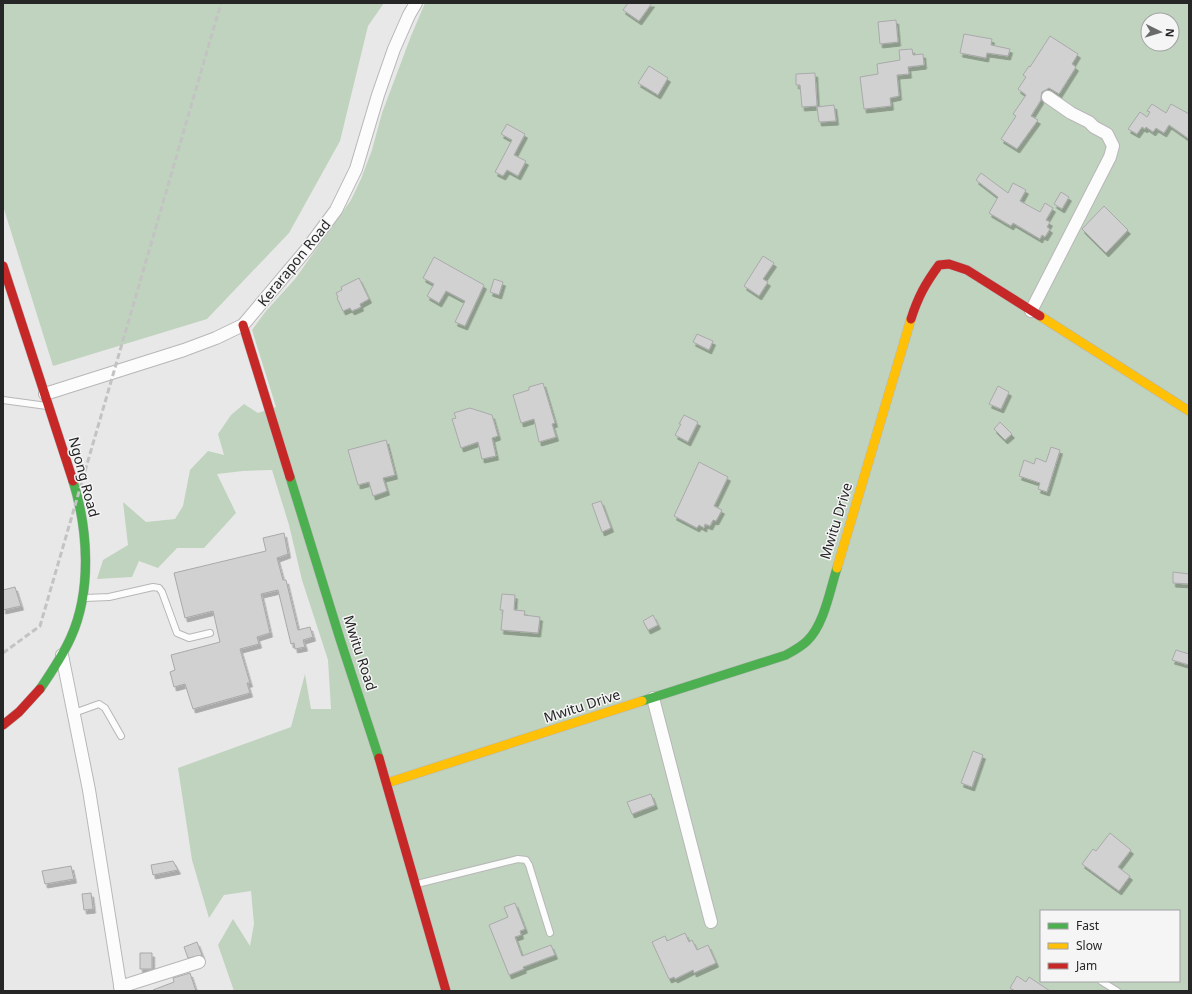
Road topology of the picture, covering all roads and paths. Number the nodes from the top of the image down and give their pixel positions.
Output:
1 (416, 3) edge
2 (1048, 97) dead end
3 (3, 266) edge
4 (5, 281) edge
5 (1032, 311) junction
6 (244, 325) junction
7 (45, 394) junction
8 (3, 400) edge
9 (49, 406) junction
10 (1189, 411) edge
11 (83, 598) junction
12 (210, 633) dead end
13 (62, 655) junction
14 (653, 698) junction
15 (74, 713) junction
16 (3, 725) edge
17 (121, 736) dead end
18 (387, 783) junction
19 (416, 885) junction
20 (711, 922) dead end
21 (550, 933) dead end
22 (199, 962) dead end
23 (1103, 982) edge
24 (121, 989) edge
25 (446, 991) edge
26 (1117, 991) edge

1 - 6 street, Kerarapon Road
2 - 5 street
3 - 4 street, Ngong Road
4 - 7 street, Ngong Road
5 - 10 street, Mwitu Drive
5 - 14 street, Mwitu Drive
6 - 7 street, Kerarapon Road
6 - 18 street, Mwitu Road
7 - 9 street, Ngong Road
8 - 9 lane
9 - 11 street, Ngong Road
11 - 12 lane
11 - 13 street, Ngong Road
13 - 15 street
13 - 16 street, Ngong Road
14 - 18 street, Mwitu Drive
14 - 20 street
15 - 17 lane
15 - 24 street
18 - 19 street, Mwitu Road
19 - 21 lane
19 - 25 street, Mwitu Road
22 - 24 street
23 - 26 lane

